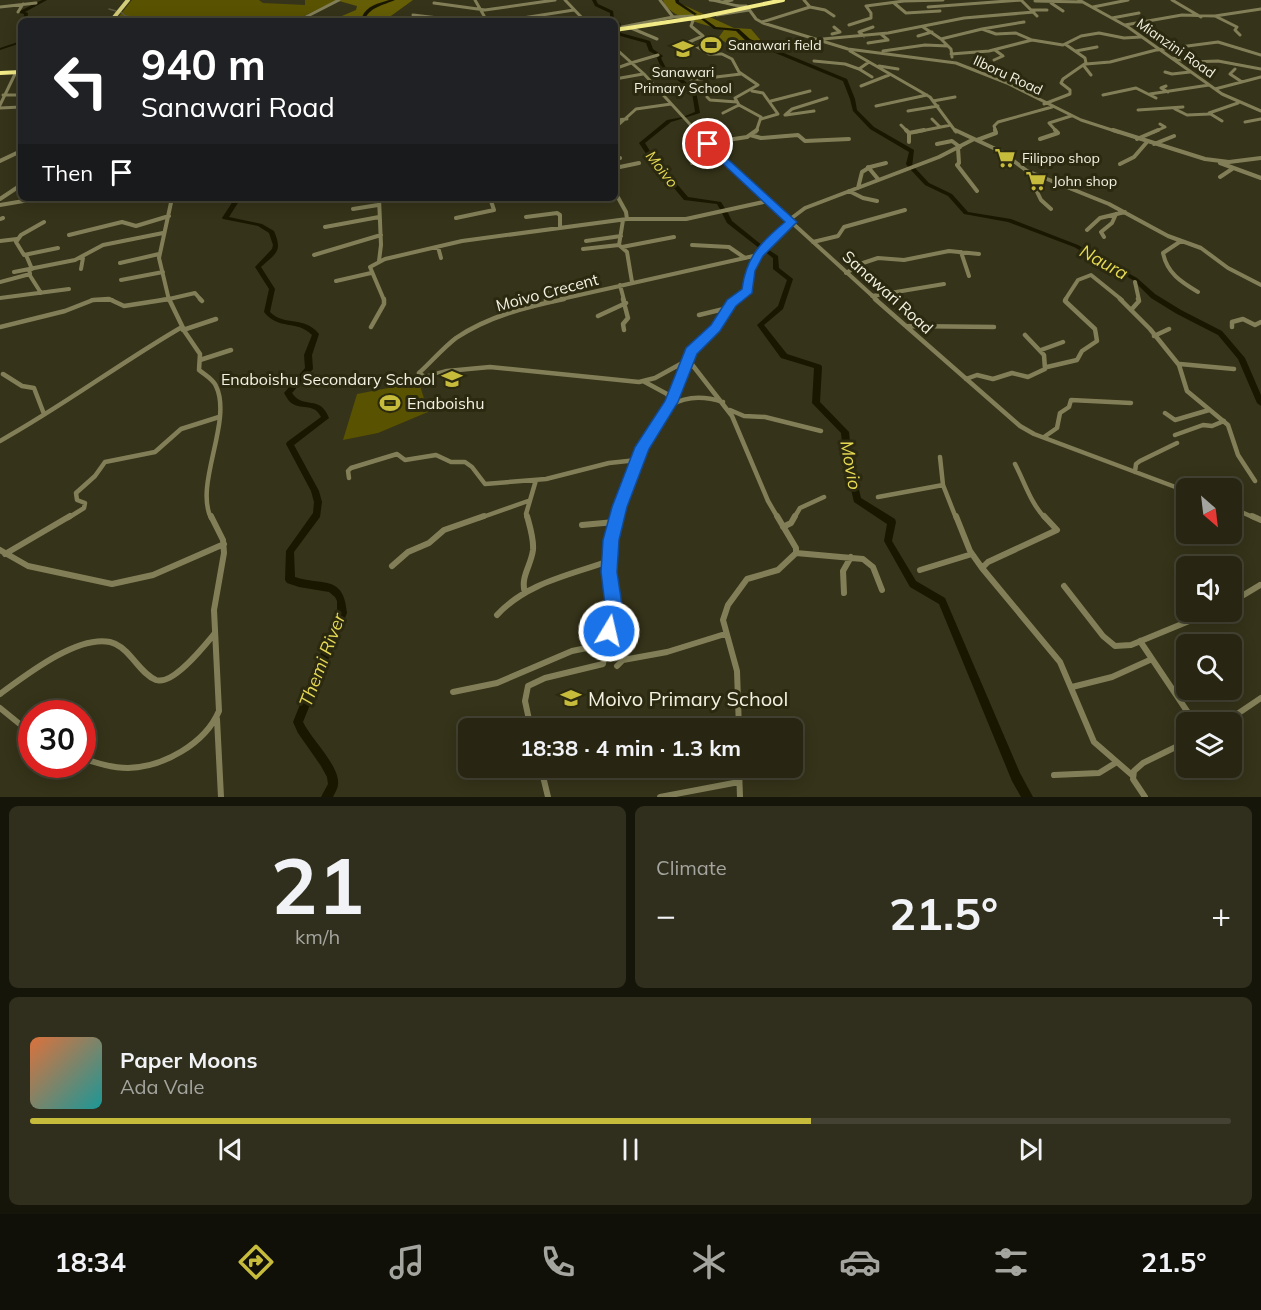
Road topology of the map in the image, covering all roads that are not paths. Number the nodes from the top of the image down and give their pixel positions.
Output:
1 (128, 0) edge
2 (339, 0) edge
3 (475, 0) edge
4 (555, 0) edge
5 (565, 0) edge
6 (660, 0) edge
7 (710, 0) edge
8 (716, 0) edge
9 (732, 0) edge
10 (774, 0) edge
11 (783, 0) edge
12 (804, 0) edge
13 (915, 0) edge
14 (943, 0) edge
15 (1021, 0) edge
16 (1128, 0) edge
17 (1172, 0) edge
18 (921, 1) edge
19 (1035, 1) edge
20 (1081, 1) edge
21 (723, 2) junction
22 (36, 3) dead end
23 (434, 3) dead end
24 (894, 3) junction
25 (1051, 3) junction
26 (24, 4) junction
27 (0, 7) edge
28 (810, 7) junction
29 (928, 7) junction
30 (1092, 7) junction
31 (748, 8) junction
32 (1261, 9) edge
33 (481, 10) junction
34 (574, 10) junction
35 (1047, 10) dead end
36 (934, 11) junction
37 (940, 11) dead end
38 (1033, 11) junction
39 (1063, 11) dead end
40 (18, 12) dead end
41 (1139, 13) dead end
42 (413, 15) dead end
43 (834, 16) dead end
44 (1037, 16) dead end
45 (1215, 16) junction
46 (673, 17) junction
47 (691, 17) junction
48 (1201, 17) junction
49 (113, 18) edge
50 (304, 18) edge
51 (438, 18) edge
52 (485, 18) edge
53 (522, 18) edge
54 (582, 18) edge
55 (1112, 18) junction
56 (760, 22) junction
57 (1024, 22) dead end
58 (849, 25) dead end
59 (1125, 25) junction
60 (622, 27) junction
61 (834, 27) dead end
62 (873, 27) dead end
63 (922, 27) junction
64 (618, 28) edge
65 (631, 28) junction
66 (618, 29) edge
67 (982, 29) junction
68 (932, 32) junction
69 (881, 34) junction
70 (1240, 34) dead end
71 (864, 36) junction
72 (918, 36) dead end
73 (830, 37) junction
74 (1142, 37) junction
75 (657, 39) dead end
76 (941, 39) junction
77 (820, 40) junction
78 (1034, 40) junction
79 (868, 43) dead end
80 (1065, 44) junction
81 (948, 46) junction
82 (1096, 46) dead end
83 (848, 49) junction
84 (995, 50) junction
85 (1157, 50) junction
86 (1076, 51) junction
87 (875, 52) junction
88 (620, 53) edge
89 (951, 54) junction
90 (658, 55) dead end
91 (1261, 56) edge
92 (1170, 58) junction
93 (994, 60) dead end
94 (814, 61) dead end
95 (869, 62) junction
96 (631, 63) junction
97 (952, 63) junction
98 (1085, 65) junction
99 (879, 66) junction
100 (618, 68) edge
101 (859, 69) junction
102 (898, 69) dead end
103 (1235, 69) dead end
104 (1261, 69) edge
105 (18, 71) edge
106 (0, 72) edge
107 (18, 72) edge
108 (1165, 72) dead end
109 (1190, 72) junction
110 (643, 74) junction
111 (741, 74) junction
112 (889, 75) junction
113 (1091, 75) dead end
114 (873, 76) dead end
115 (1261, 77) edge
116 (618, 78) edge
117 (691, 80) dead end
118 (1242, 82) junction
119 (1209, 85) junction
120 (861, 86) dead end
121 (1166, 86) dead end
122 (1215, 89) junction
123 (749, 91) junction
124 (810, 92) dead end
125 (1168, 92) junction
126 (18, 94) edge
127 (1103, 94) dead end
128 (1150, 94) junction
129 (3, 95) junction
130 (927, 95) junction
131 (707, 97) dead end
132 (955, 97) dead end
133 (826, 98) dead end
134 (1156, 98) dead end
135 (771, 101) junction
136 (933, 101) junction
137 (1238, 103) junction
138 (671, 104) junction
139 (738, 104) junction
140 (1044, 104) junction
141 (876, 106) dead end
142 (938, 106) junction
143 (0, 107) edge
144 (18, 107) edge
145 (1052, 107) junction
146 (1183, 107) dead end
147 (1173, 108) junction
148 (1138, 110) dead end
149 (814, 111) dead end
150 (908, 111) dead end
151 (1261, 111) edge
152 (723, 113) dead end
153 (1210, 114) junction
154 (778, 115) junction
155 (785, 115) junction
156 (1071, 116) junction
157 (932, 118) dead end
158 (627, 119) junction
159 (761, 119) junction
160 (1261, 119) edge
161 (618, 120) edge
162 (1222, 120) dead end
163 (1245, 122) dead end
164 (901, 124) dead end
165 (1160, 124) dead end
166 (951, 125) junction
167 (618, 127) edge
168 (940, 127) junction
169 (909, 133) junction
170 (750, 135) junction
171 (1174, 136) dead end
172 (849, 139) dead end
173 (1040, 139) dead end
174 (1137, 139) junction
175 (975, 140) junction
176 (909, 142) dead end
177 (1147, 142) junction
178 (708, 144) junction
179 (937, 144) dead end
180 (1154, 144) junction
181 (959, 147) junction
182 (18, 152) edge
183 (722, 158) junction
184 (1261, 158) edge
185 (0, 161) edge
186 (1215, 161) junction
187 (639, 163) dead end
188 (693, 163) dead end
189 (886, 163) dead end
190 (1120, 164) dead end
191 (618, 167) edge
192 (868, 167) junction
193 (1232, 169) junction
194 (1027, 171) junction
195 (1220, 177) dead end
196 (1261, 178) edge
197 (878, 179) junction
198 (18, 187) edge
199 (858, 188) junction
200 (849, 191) junction
201 (977, 191) dead end
202 (618, 197) edge
203 (18, 200) edge
204 (18, 200) edge
205 (172, 201) edge
206 (379, 201) edge
207 (491, 201) edge
208 (768, 201) junction
209 (877, 201) dead end
210 (0, 202) edge
211 (378, 205) junction
212 (353, 209) dead end
213 (1051, 209) dead end
214 (905, 210) dead end
215 (1125, 212) junction
216 (1116, 214) junction
217 (169, 216) junction
218 (379, 217) junction
219 (526, 217) dead end
220 (456, 218) dead end
221 (625, 219) junction
222 (790, 221) junction
223 (44, 222) dead end
224 (325, 227) dead end
225 (560, 228) junction
226 (1087, 230) dead end
227 (163, 233) junction
228 (69, 235) dead end
229 (381, 236) junction
230 (621, 236) junction
231 (674, 237) dead end
232 (1104, 237) dead end
233 (17, 239) junction
234 (0, 241) edge
235 (585, 241) dead end
236 (1181, 241) junction
237 (813, 242) junction
238 (692, 245) dead end
239 (621, 246) junction
240 (438, 247) junction
241 (58, 248) dead end
242 (583, 249) dead end
243 (961, 252) junction
244 (159, 254) junction
245 (979, 254) dead end
246 (26, 255) junction
247 (314, 255) dead end
248 (758, 255) junction
249 (83, 258) junction
250 (441, 258) dead end
251 (745, 258) junction
252 (379, 261) junction
253 (120, 263) dead end
254 (81, 269) dead end
255 (30, 271) junction
256 (14, 272) dead end
257 (163, 272) junction
258 (371, 273) junction
259 (846, 273) junction
260 (969, 276) dead end
261 (121, 280) dead end
262 (336, 281) dead end
263 (0, 282) edge
264 (632, 282) junction
265 (1135, 282) dead end
266 (944, 284) dead end
267 (620, 285) junction
268 (1261, 285) edge
269 (547, 286) dead end
270 (69, 289) dead end
271 (1198, 291) dead end
272 (41, 293) junction
273 (872, 296) junction
274 (0, 298) edge
275 (169, 299) junction
276 (202, 301) dead end
277 (546, 302) junction
278 (626, 303) junction
279 (728, 308) junction
280 (1131, 310) junction
281 (699, 315) dead end
282 (598, 316) dead end
283 (216, 318) dead end
284 (1261, 322) edge
285 (906, 326) junction
286 (0, 327) edge
287 (371, 327) dead end
288 (994, 327) dead end
289 (1232, 327) dead end
290 (183, 328) junction
291 (1169, 329) dead end
292 (624, 330) dead end
293 (1025, 335) dead end
294 (1154, 336) junction
295 (1063, 342) dead end
296 (231, 350) dead end
297 (1041, 350) junction
298 (200, 360) junction
299 (686, 360) junction
300 (1179, 364) junction
301 (1047, 368) junction
302 (1234, 369) dead end
303 (3, 374) dead end
304 (966, 379) junction
305 (643, 381) junction
306 (723, 402) junction
307 (1131, 403) dead end
308 (670, 404) junction
309 (728, 410) junction
310 (1209, 410) junction
311 (1165, 413) dead end
312 (44, 414) junction
313 (219, 417) junction
314 (1224, 421) junction
315 (821, 431) dead end
316 (1175, 435) dead end
317 (1044, 437) junction
318 (0, 441) edge
319 (1177, 443) dead end
320 (940, 457) dead end
321 (637, 460) junction
322 (1015, 464) dead end
323 (1135, 472) junction
324 (349, 478) dead end
325 (536, 480) junction
326 (1255, 481) dead end
327 (943, 485) junction
328 (1176, 486) edge
329 (825, 496) dead end
330 (878, 497) dead end
331 (528, 501) junction
332 (1242, 512) edge
333 (1261, 520) edge
334 (615, 522) junction
335 (582, 525) dead end
336 (783, 526) junction
337 (224, 544) junction
338 (2, 552) edge
339 (796, 553) junction
340 (972, 554) junction
341 (851, 556) junction
342 (609, 561) junction
343 (393, 566) dead end
344 (982, 568) junction
345 (920, 570) dead end
346 (1261, 580) edge
347 (1261, 585) edge
348 (1064, 586) dead end
349 (882, 590) dead end
350 (525, 593) junction
351 (844, 593) dead end
352 (1242, 596) edge
353 (497, 615) dead end
354 (1187, 622) edge
355 (215, 633) junction
356 (725, 634) junction
357 (1140, 641) junction
358 (606, 644) junction
359 (1152, 659) junction
360 (617, 666) dead end
361 (1072, 687) junction
362 (453, 692) dead end
363 (0, 694) edge
364 (1261, 698) edge
365 (0, 708) edge
366 (1188, 712) edge
367 (1240, 712) edge
368 (529, 718) edge
369 (739, 718) edge
370 (217, 719) junction
371 (18, 723) edge
372 (1176, 747) edge
373 (96, 761) edge
374 (1117, 762) junction
375 (1054, 775) dead end
376 (1132, 775) junction
377 (543, 778) edge
378 (739, 778) edge
379 (739, 782) junction
380 (221, 797) edge
381 (548, 797) edge
382 (660, 797) edge
383 (740, 797) edge
384 (1145, 797) edge

1 - 49 main road
2 - 50 street
3 - 33 street
4 - 33 street
5 - 34 street
6 - 46 street
7 - 8 street
8 - 21 street
9 - 21 street
10 - 31 highway
11 - 31 highway
12 - 28 street
13 - 18 street
13 - 24 street
14 - 18 street
15 - 29 street
15 - 38 street
16 - 30 street
17 - 48 street
18 - 29 street
19 - 25 street
20 - 25 street
20 - 30 street, Mianzini Road
21 - 31 street
22 - 26 street
23 - 33 street
24 - 36 street
24 - 58 street
25 - 39 street
26 - 27 street
26 - 40 street
28 - 43 street
28 - 56 street
29 - 36 street
30 - 55 street, Mianzini Road
31 - 47 highway
31 - 47 highway
31 - 56 street
32 - 45 street
33 - 52 street
34 - 53 street
34 - 54 street
35 - 38 street
36 - 37 street
38 - 44 street
38 - 63 street
41 - 55 street
42 - 51 street
45 - 48 street
45 - 70 street
46 - 47 street
46 - 60 street
47 - 60 highway
47 - 65 highway
47 - 111 street
48 - 59 street
55 - 59 street, Mianzini Road
56 - 77 street, Ilboru Road
57 - 67 street
59 - 74 street, Mianzini Road
60 - 64 highway
61 - 73 street
62 - 71 street
63 - 68 street
63 - 69 street
65 - 66 highway
65 - 75 street
67 - 76 street
67 - 78 street
68 - 72 street
68 - 76 street
69 - 71 street
69 - 79 street
71 - 73 street
73 - 77 street
74 - 80 street
74 - 85 street, Mianzini Road
76 - 81 street
77 - 83 street, Ilboru Road
78 - 80 street
78 - 84 street
80 - 86 street
81 - 87 street
81 - 89 street
82 - 86 street
83 - 87 street, Ilboru Road
83 - 95 street
84 - 89 street
84 - 93 street
85 - 91 street
85 - 92 street, Mianzini Road
85 - 98 street
86 - 98 street
87 - 97 street, Ilboru Road
88 - 96 street, Sanawari Road
89 - 97 street
90 - 96 street
92 - 104 street
92 - 109 street, Mianzini Road
94 - 101 street
95 - 99 street
95 - 101 street
96 - 100 street
96 - 110 street, Sanawari Road
97 - 140 street, Ilboru Road
98 - 113 street
98 - 140 street
99 - 102 street
99 - 112 street
101 - 114 street
103 - 118 street
105 - 106 highway
107 - 129 street
108 - 109 street
109 - 119 street, Mianzini Road
110 - 116 street
110 - 138 street, Sanawari Road
111 - 117 street
111 - 123 street
112 - 120 street
112 - 130 street
115 - 118 street
118 - 122 street
119 - 122 street, Mianzini Road
119 - 125 street
121 - 125 street
122 - 137 street, Mianzini Road
123 - 135 street
123 - 139 street
124 - 135 street
125 - 128 street
126 - 129 street
127 - 128 street
128 - 134 street
129 - 143 street
130 - 136 street
130 - 141 street
131 - 139 street
132 - 136 street
133 - 155 street
135 - 154 street
136 - 142 street
137 - 151 street, Mianzini Road
137 - 153 street
138 - 158 street
138 - 178 street, Sanawari Road
139 - 152 street
139 - 159 street
140 - 145 street, Ilboru Road
142 - 150 street
142 - 166 street
143 - 144 street
145 - 156 street, Ilboru Road
145 - 175 street
146 - 147 street
147 - 148 street
147 - 153 street
149 - 155 street
153 - 162 street
154 - 155 street
154 - 159 street
156 - 173 street
156 - 174 street, Ilboru Road
157 - 168 street
158 - 161 street
158 - 167 street
159 - 170 street
160 - 163 street
164 - 169 street
165 - 174 street
166 - 168 street
166 - 175 street
168 - 169 street
169 - 176 street
170 - 172 street
170 - 178 street
171 - 180 street
174 - 177 street, Ilboru Road
175 - 181 street
175 - 194 street
177 - 180 street, Ilboru Road
177 - 190 street
178 - 183 street, Sanawari Road
179 - 181 street
180 - 186 street, Ilboru Road
181 - 197 street
181 - 201 street
182 - 185 street
183 - 188 street
183 - 208 street, Sanawari Road
184 - 186 street, Ilboru Road
186 - 193 street
187 - 191 street
189 - 192 street
192 - 197 street
192 - 199 street
193 - 195 street
193 - 196 street
194 - 213 street
194 - 215 street
197 - 199 street
198 - 210 street
199 - 200 street
200 - 209 street
200 - 222 street
202 - 221 street
203 - 210 street
204 - 210 street
205 - 217 street
206 - 211 street
207 - 220 street
208 - 221 street
208 - 222 street, Sanawari Road
211 - 212 street
211 - 218 street
214 - 237 street
215 - 216 street
215 - 236 street
216 - 226 street
216 - 232 street
217 - 227 street
217 - 228 street
218 - 224 street
218 - 229 street
219 - 225 street
221 - 225 street
221 - 230 street
222 - 237 street, Sanawari Road
222 - 248 street
223 - 233 street
225 - 240 street
227 - 244 street
227 - 249 street
229 - 247 street
229 - 252 street
230 - 235 street
230 - 239 street
231 - 239 street
233 - 234 street
233 - 246 street
236 - 268 street
236 - 271 street
237 - 259 street, Sanawari Road
238 - 251 street
239 - 242 street
239 - 264 street
240 - 250 street
240 - 252 street
241 - 246 street
243 - 245 street
243 - 259 street
243 - 260 street
244 - 253 street
244 - 257 street
246 - 255 street
248 - 251 street, Moivo Crecent
248 - 279 street
249 - 254 street
249 - 255 street
251 - 264 street, Moivo Crecent
252 - 258 street
255 - 256 street
255 - 263 street
255 - 272 street
257 - 261 street
257 - 275 street
258 - 262 street
258 - 287 street
259 - 273 street, Sanawari Road
264 - 267 street, Moivo Crecent
265 - 280 street
266 - 273 street
267 - 277 street, Moivo Crecent
267 - 278 street
269 - 277 street
270 - 272 street
272 - 274 street
273 - 285 street, Sanawari Road
275 - 276 street
275 - 286 street
275 - 290 street
277 - 305 street, Moivo Crecent
278 - 282 street
278 - 292 street
279 - 281 street
279 - 299 street
280 - 294 street
280 - 301 street
283 - 290 street
284 - 289 street
285 - 288 street
285 - 304 street, Sanawari Road
290 - 298 street
290 - 312 street
291 - 294 street
293 - 297 street
294 - 300 street
295 - 297 street
296 - 298 street
297 - 301 street
298 - 313 street
299 - 305 street, Moivo Crecent
299 - 306 street
299 - 308 street
300 - 302 street
300 - 310 street
301 - 304 street
303 - 312 street
304 - 317 street, Sanawari Road
305 - 308 street
306 - 308 street
306 - 309 street
307 - 317 street
308 - 321 street
309 - 315 street
309 - 336 street
310 - 311 street
310 - 314 street
312 - 318 street
313 - 337 street
313 - 338 street
314 - 316 street
314 - 326 street
317 - 323 street, Sanawari Road
319 - 323 street
320 - 327 street
321 - 325 street
321 - 334 street
322 - 344 street
323 - 328 street, Sanawari Road
324 - 325 street
325 - 331 street
327 - 330 street
327 - 340 street
329 - 336 street
331 - 343 street
331 - 350 street
332 - 333 street
334 - 335 street
334 - 342 street
336 - 339 street
337 - 338 street
337 - 355 street
339 - 341 street
339 - 356 street
340 - 344 street
340 - 345 street
341 - 349 street
341 - 351 street
342 - 350 street
342 - 358 street
344 - 361 street
346 - 347 street
347 - 352 street
348 - 357 street
350 - 353 street
354 - 357 street
355 - 363 street
355 - 370 street
356 - 360 street
356 - 369 street
357 - 359 street
358 - 362 street
358 - 368 street
359 - 361 street
359 - 366 street
361 - 374 street
364 - 367 street
365 - 371 street
370 - 373 street
370 - 380 street
372 - 376 street
374 - 375 street
374 - 376 street
376 - 384 street
377 - 381 street
378 - 379 street
379 - 382 street
379 - 383 street

